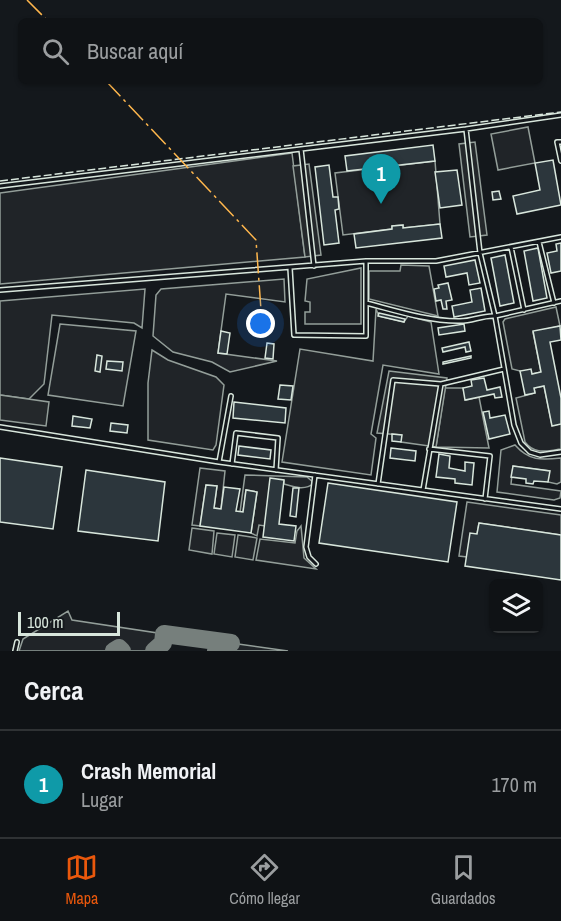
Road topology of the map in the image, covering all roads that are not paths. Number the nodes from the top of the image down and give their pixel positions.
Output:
1 (561, 115) edge
2 (466, 129) junction
3 (561, 142) edge
4 (301, 149) junction
5 (561, 161) edge
6 (0, 186) edge
7 (561, 237) edge
8 (539, 242) junction
9 (511, 247) junction
10 (480, 253) junction
11 (366, 261) junction
12 (314, 267) junction
13 (290, 268) junction
14 (0, 290) edge
15 (561, 301) edge
16 (366, 303) junction
17 (554, 303) junction
18 (524, 310) junction
19 (495, 316) junction
20 (504, 369) junction
21 (441, 384) junction
22 (231, 396) dead end
23 (0, 428) edge
24 (429, 449) junction
25 (561, 452) edge
26 (219, 462) junction
27 (232, 464) junction
28 (276, 470) junction
29 (315, 475) junction
30 (378, 484) junction
31 (423, 490) junction
32 (485, 499) junction
33 (561, 509) edge
34 (316, 564) dead end
35 (17, 642) dead end
36 (15, 651) edge

1 - 2 lane
2 - 4 lane
2 - 10 lane
3 - 5 lane
4 - 6 lane
4 - 12 lane
7 - 8 lane
8 - 9 lane
8 - 17 lane
9 - 10 lane
9 - 18 lane
10 - 11 lane
10 - 19 lane
11 - 12 lane
11 - 16 lane
12 - 13 lane
13 - 14 lane
13 - 16 lane
15 - 17 lane
16 - 19 lane
17 - 18 lane
18 - 19 lane
19 - 20 lane
20 - 21 lane
20 - 25 lane
21 - 24 lane
21 - 30 lane
22 - 26 lane
23 - 26 lane
24 - 31 lane
24 - 32 lane
26 - 27 lane
27 - 28 lane
27 - 28 lane
28 - 29 lane
29 - 30 lane
29 - 34 lane
30 - 31 lane
31 - 32 lane
32 - 33 lane
35 - 36 lane

